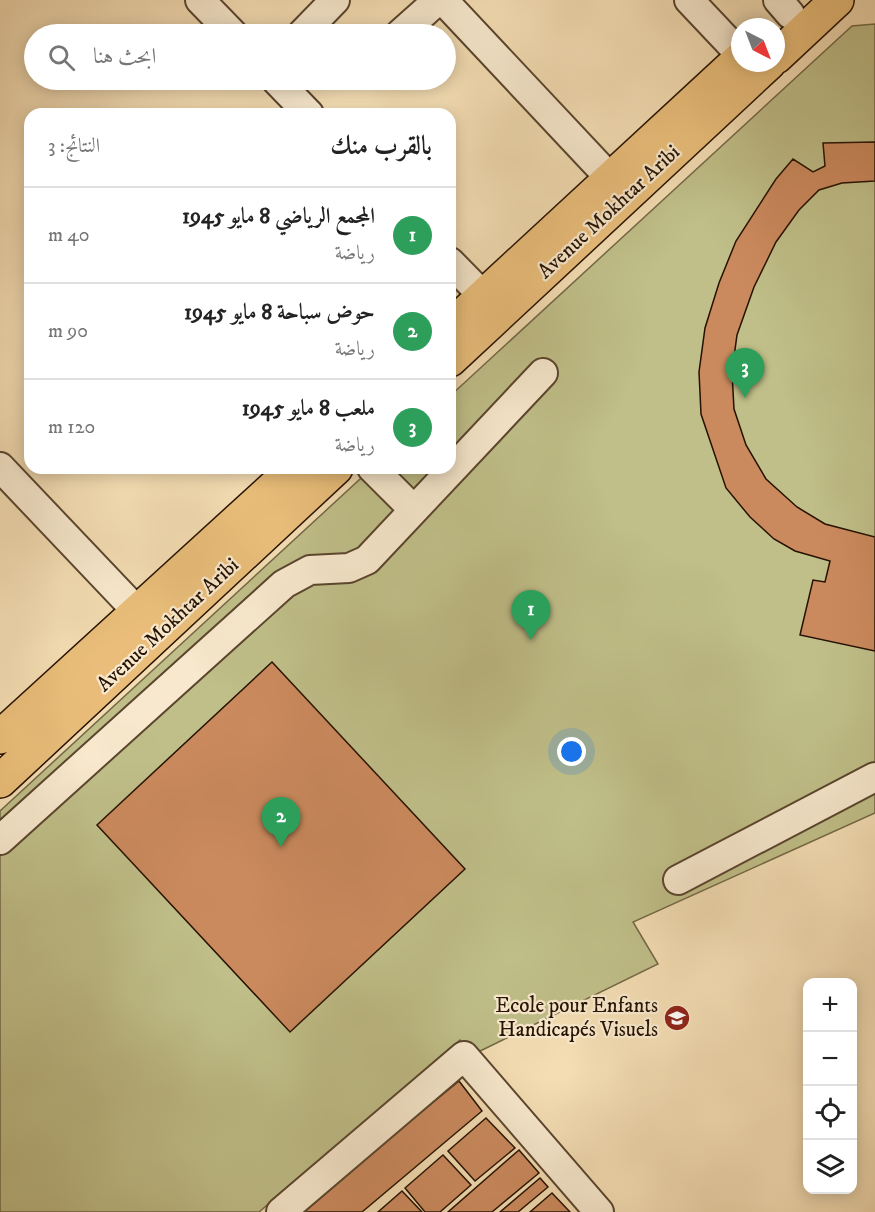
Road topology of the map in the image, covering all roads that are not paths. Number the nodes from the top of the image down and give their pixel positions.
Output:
1 (200, 0) edge
2 (335, 0) edge
3 (438, 0) edge
4 (443, 0) edge
5 (837, 0) edge
6 (692, 1) edge
7 (223, 24) edge
8 (312, 24) edge
9 (411, 24) edge
10 (731, 39) edge
11 (785, 39) edge
12 (744, 72) edge
13 (286, 90) edge
14 (303, 108) edge
15 (618, 186) junction
16 (456, 268) edge
17 (492, 305) junction
18 (456, 324) edge
19 (456, 352) edge
20 (543, 373) dead end
21 (456, 465) edge
22 (0, 467) edge
23 (288, 474) edge
24 (330, 474) edge
25 (378, 474) edge
26 (448, 474) edge
27 (414, 510) junction
28 (136, 611) junction
29 (159, 634) junction
30 (0, 737) edge
31 (875, 777) edge
32 (0, 780) edge
33 (0, 840) edge
34 (678, 880) dead end
35 (281, 1212) edge
36 (599, 1212) edge

1 - 7 street
2 - 8 street
3 - 9 street
4 - 15 street
5 - 11 main road, Avenue Mokhtar Aribi
6 - 10 street
12 - 15 main road, Avenue Mokhtar Aribi
13 - 14 street
15 - 17 main road, Avenue Mokhtar Aribi
16 - 17 street
17 - 18 main road, Avenue Mokhtar Aribi
17 - 19 main road, Avenue Mokhtar Aribi
20 - 21 street
22 - 28 street
23 - 28 main road, Avenue Mokhtar Aribi
24 - 29 main road, Avenue Mokhtar Aribi
25 - 27 street
26 - 27 street
27 - 33 street
28 - 29 street
28 - 30 main road, Avenue Mokhtar Aribi
29 - 32 main road, Avenue Mokhtar Aribi
31 - 34 street
35 - 36 street

